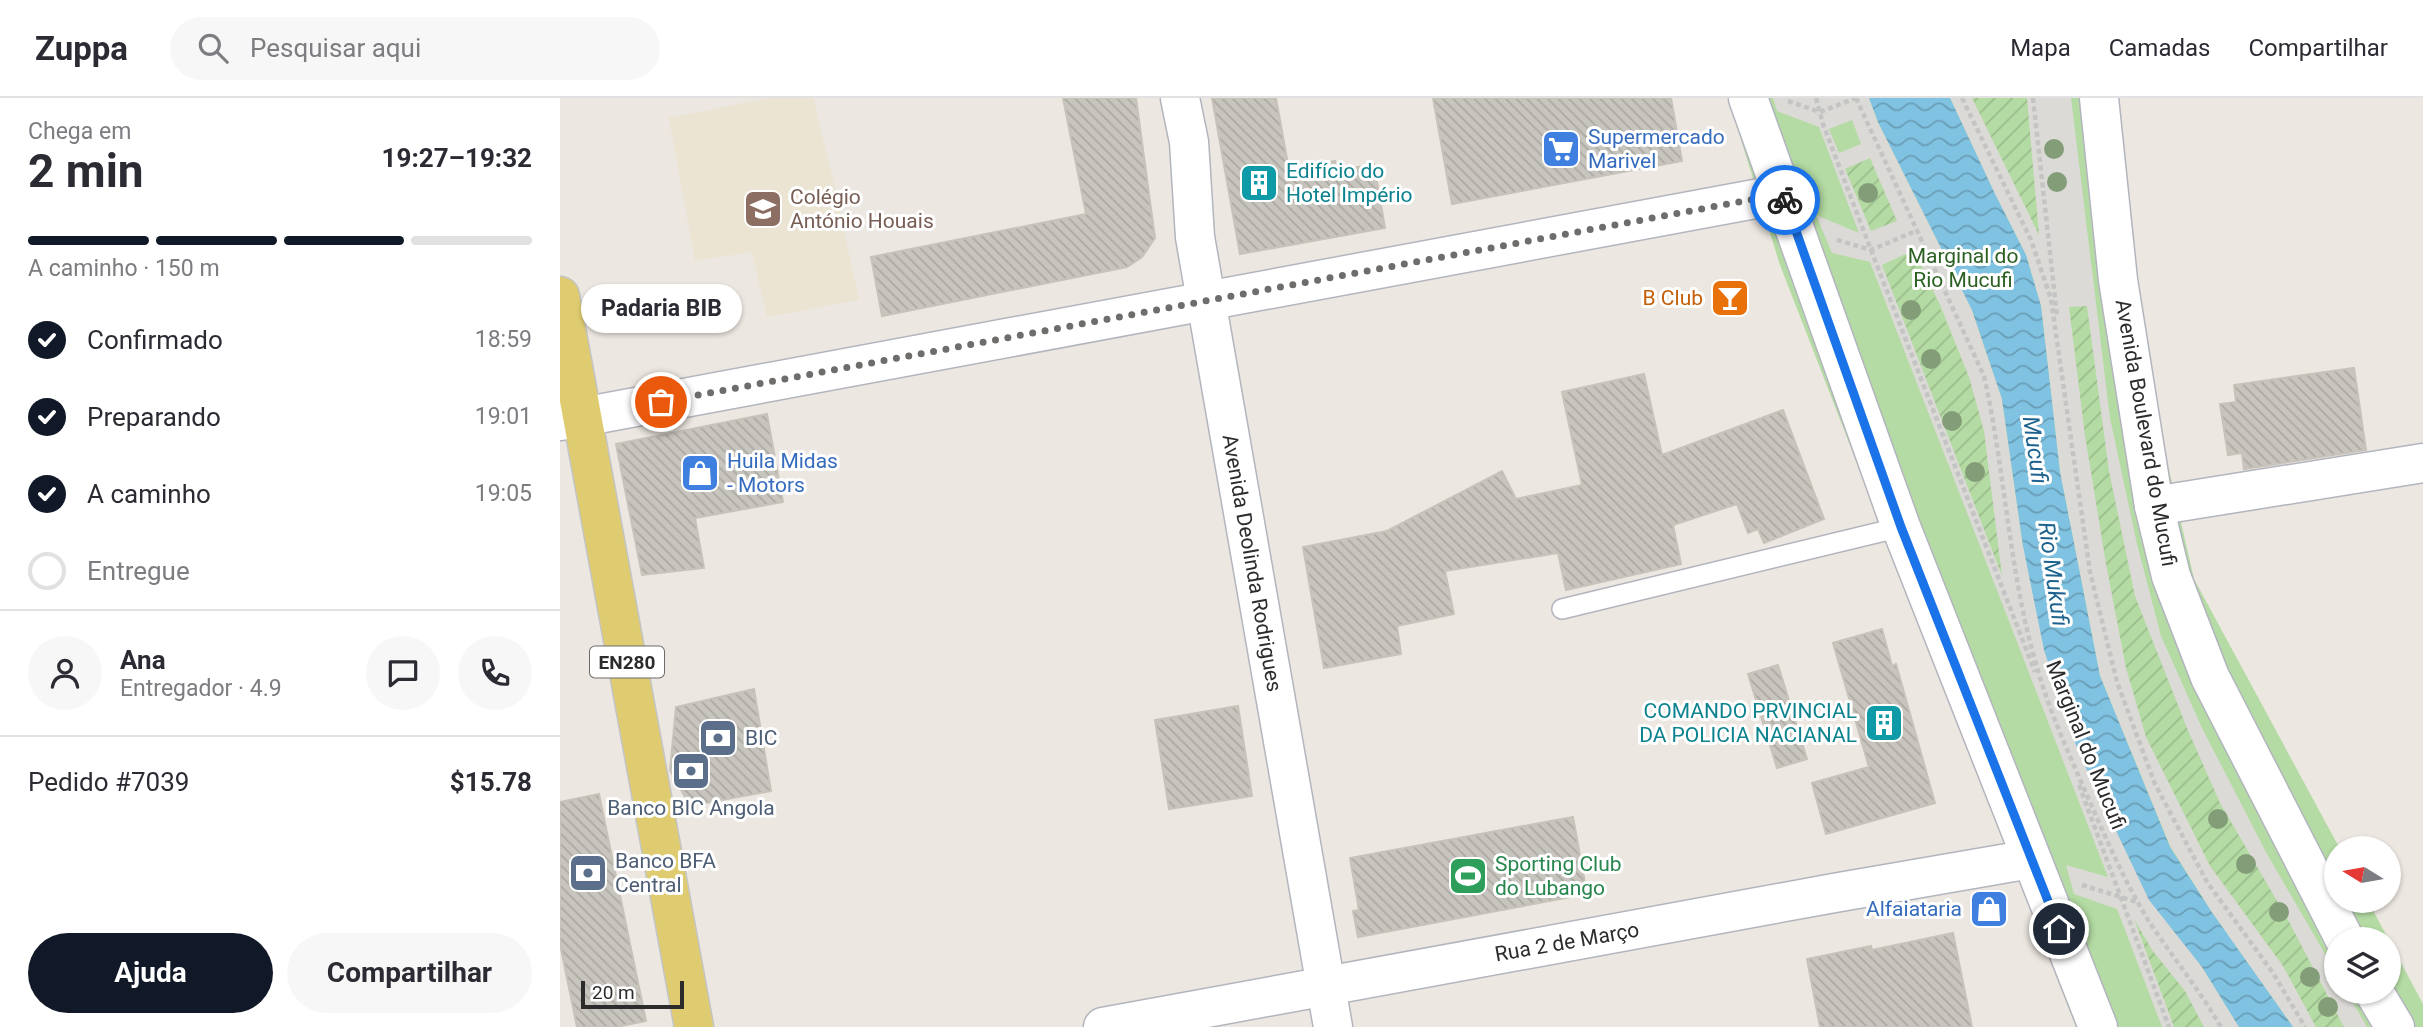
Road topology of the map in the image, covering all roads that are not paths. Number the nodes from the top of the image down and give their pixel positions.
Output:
1 (1180, 98) edge
2 (1748, 98) edge
3 (2099, 98) edge
4 (1782, 194) junction
5 (560, 296) edge
6 (1206, 302) junction
7 (571, 419) edge
8 (2423, 463) edge
9 (2154, 506) junction
10 (1901, 527) junction
11 (1562, 608) dead end
12 (2031, 859) junction
13 (2338, 927) edge
14 (1326, 986) junction
15 (2381, 1004) edge
16 (694, 1027) edge
17 (1103, 1027) edge
18 (1333, 1027) edge
19 (2098, 1027) edge
20 (2395, 1027) edge

1 - 6 street, Avenida Deolinda Rodrigues
2 - 4 street
3 - 9 street, Avenida Boulevard do Mucufi
4 - 6 street
4 - 10 street
5 - 7 main road, EN280
6 - 7 street
6 - 14 street, Avenida Deolinda Rodrigues
7 - 16 main road, EN280
8 - 9 street
9 - 13 street, Avenida Boulevard do Mucufi
10 - 11 lane
10 - 12 street
12 - 14 street, Rua 2 de Março
12 - 19 street
14 - 17 street, Rua 2 de Março
14 - 18 street, Avenida Deolinda Rodrigues
15 - 20 street

